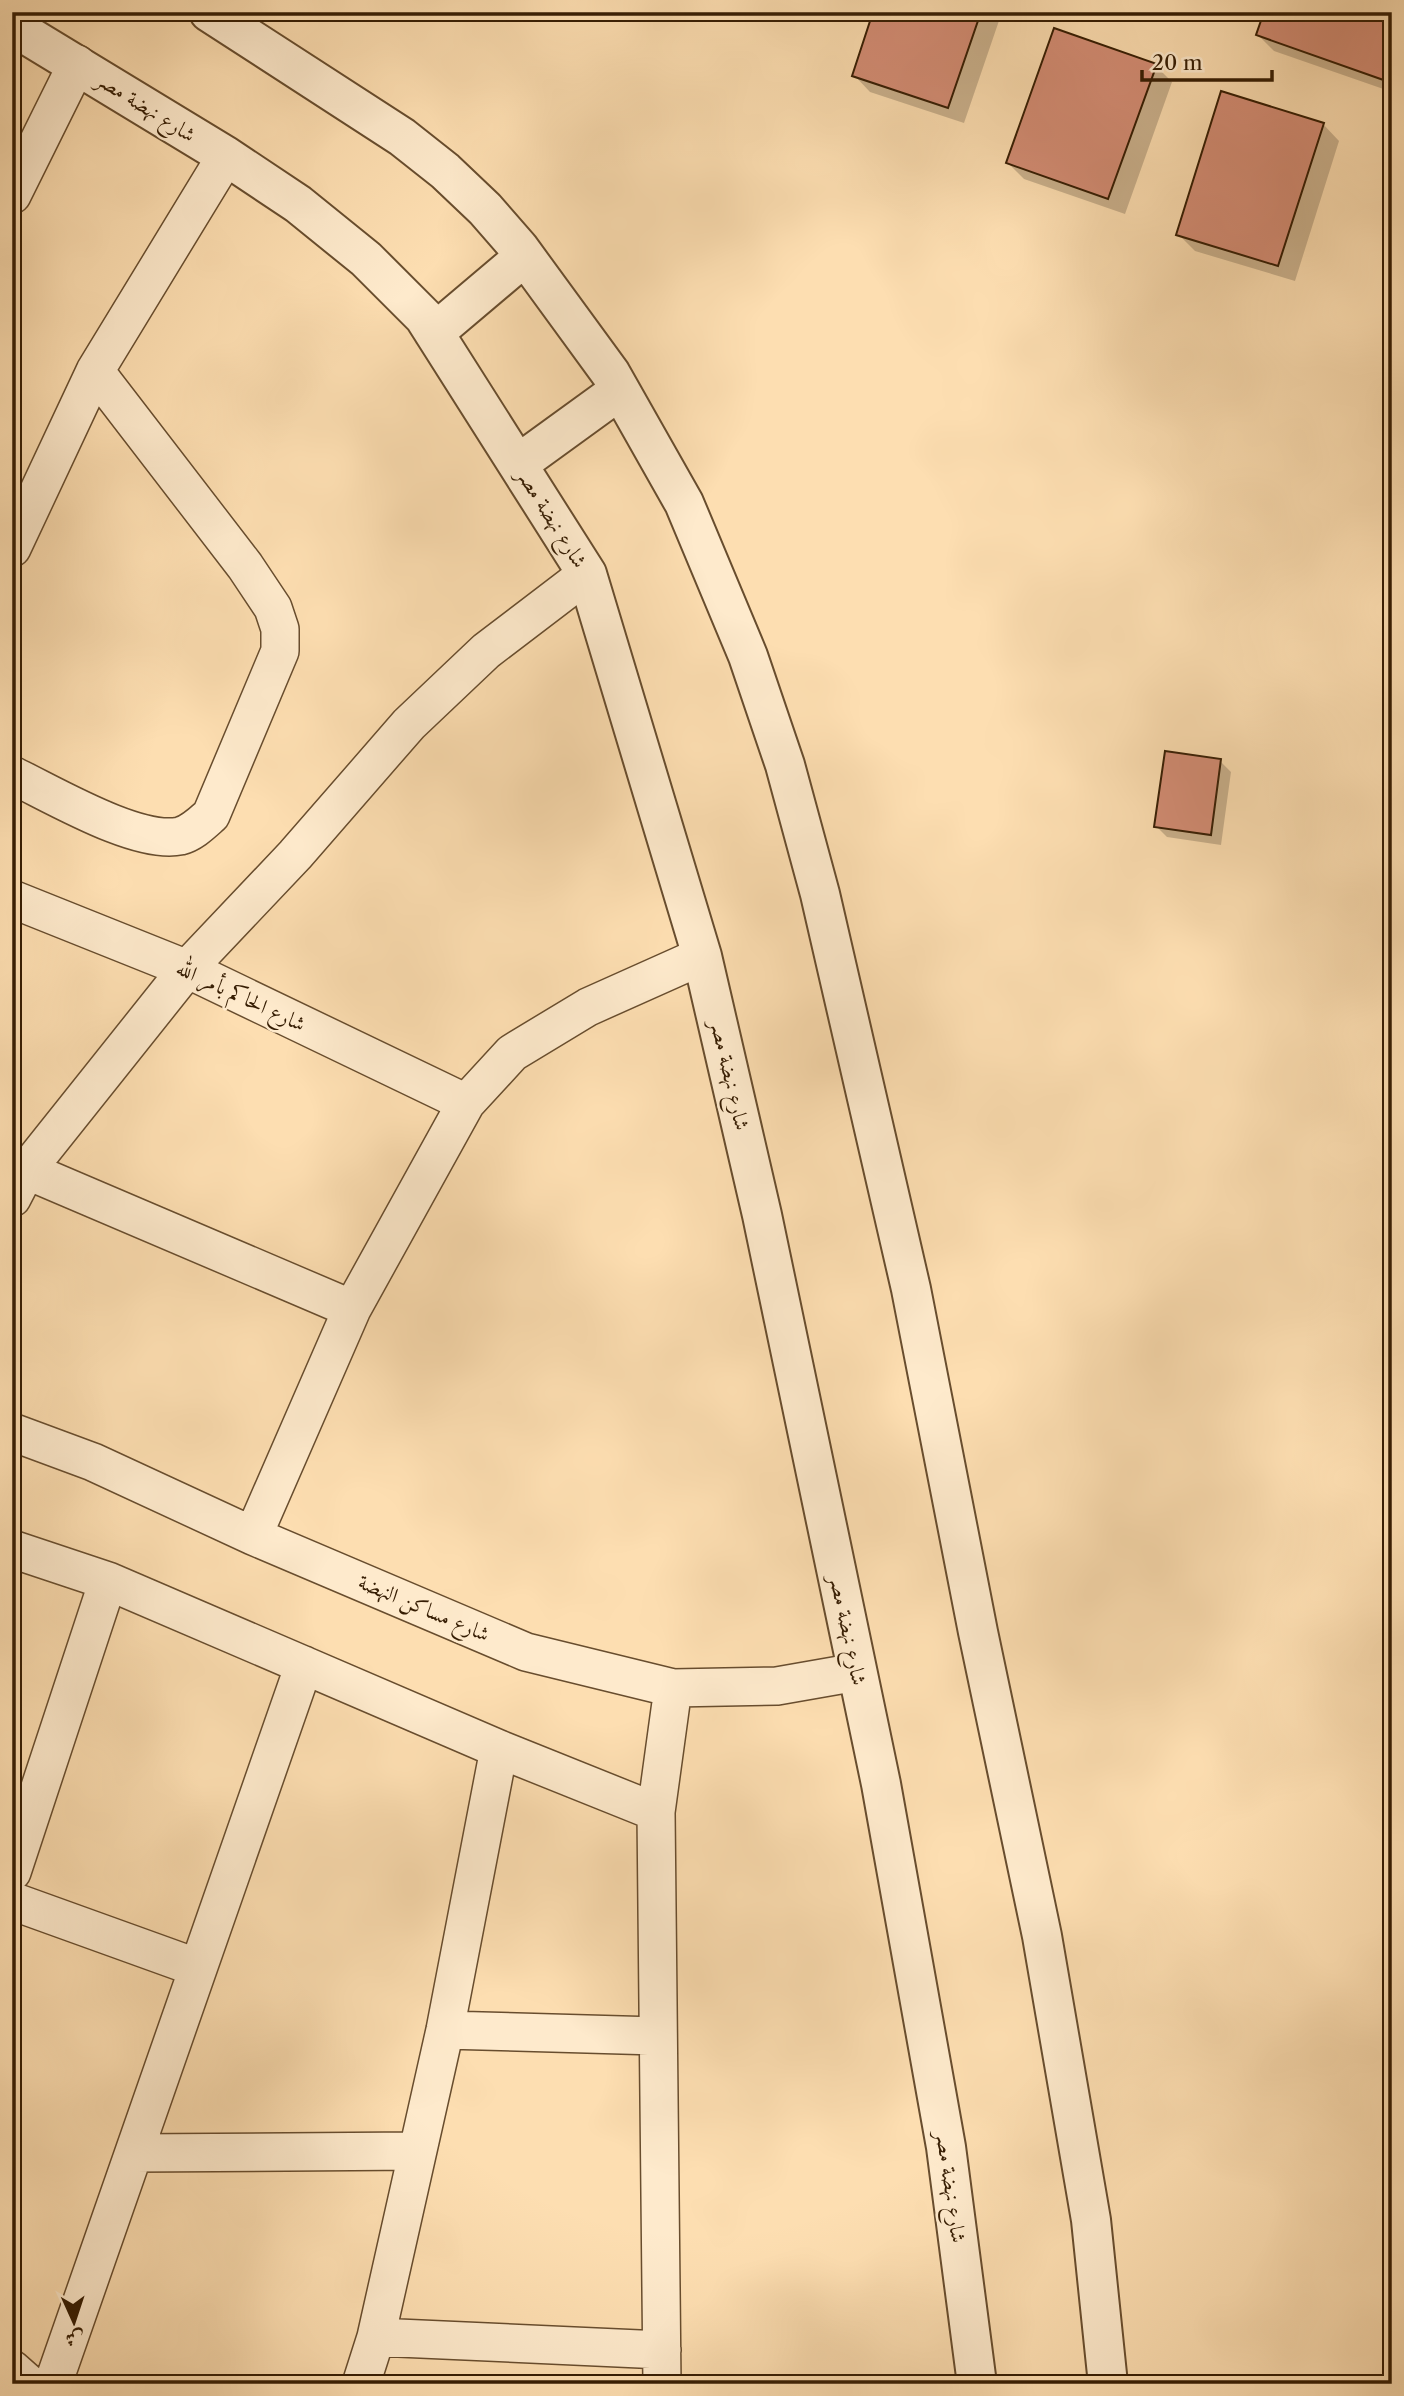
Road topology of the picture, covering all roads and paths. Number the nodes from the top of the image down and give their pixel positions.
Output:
1 (209, 12) edge
2 (12, 26) edge
3 (77, 64) junction
4 (226, 156) junction
5 (12, 195) edge
6 (525, 256) junction
7 (434, 333) junction
8 (94, 371) junction
9 (620, 390) junction
10 (518, 464) junction
11 (12, 548) edge
12 (587, 574) junction
13 (12, 775) edge
14 (12, 899) edge
15 (702, 956) junction
16 (187, 969) junction
17 (466, 1103) junction
18 (17, 1178) edge
19 (352, 1309) junction
20 (12, 1432) edge
21 (253, 1536) junction
22 (12, 1549) edge
23 (108, 1581) junction
24 (304, 1665) junction
25 (857, 1672) junction
26 (673, 1688) junction
27 (499, 1749) junction
28 (24, 1795) edge
29 (656, 1812) junction
30 (12, 1872) edge
31 (12, 1901) edge
32 (198, 1968) junction
33 (445, 2030) junction
34 (657, 2036) junction
35 (417, 2151) junction
36 (134, 2153) junction
37 (376, 2337) junction
38 (662, 2367) edge
39 (12, 2369) edge
40 (29, 2384) edge
41 (53, 2384) edge
42 (361, 2384) edge
43 (977, 2384) edge
44 (1108, 2384) edge

1 - 6 street
2 - 3 street, شارع نهضة مصر
3 - 4 street, شارع نهضة مصر
3 - 5 street
4 - 7 street, شارع نهضة مصر
4 - 8 street
6 - 7 street
6 - 9 street
7 - 10 street, شارع نهضة مصر
8 - 11 street
8 - 13 street
9 - 10 street
9 - 44 street
10 - 12 street, شارع نهضة مصر
12 - 15 street, شارع نهضة مصر
12 - 16 street
14 - 16 street, شارع الحاكم بأمر الله
15 - 17 street
15 - 25 street, شارع نهضة مصر
16 - 17 street, شارع الحاكم بأمر الله
16 - 18 street
17 - 19 street
18 - 19 street
19 - 21 street
20 - 21 street, شارع مساكن النهضة
21 - 26 street, شارع مساكن النهضة
22 - 23 street
23 - 24 street
23 - 28 street
24 - 27 street
24 - 32 street
25 - 26 street, شارع مساكن النهضة
25 - 43 street, شارع نهضة مصر
26 - 29 street
27 - 29 street
27 - 33 street
28 - 30 street
29 - 34 street
31 - 32 street
32 - 36 street
33 - 34 street
33 - 35 street
34 - 38 street
35 - 36 street
35 - 37 street
36 - 41 street
37 - 38 street
37 - 42 street
39 - 40 street

